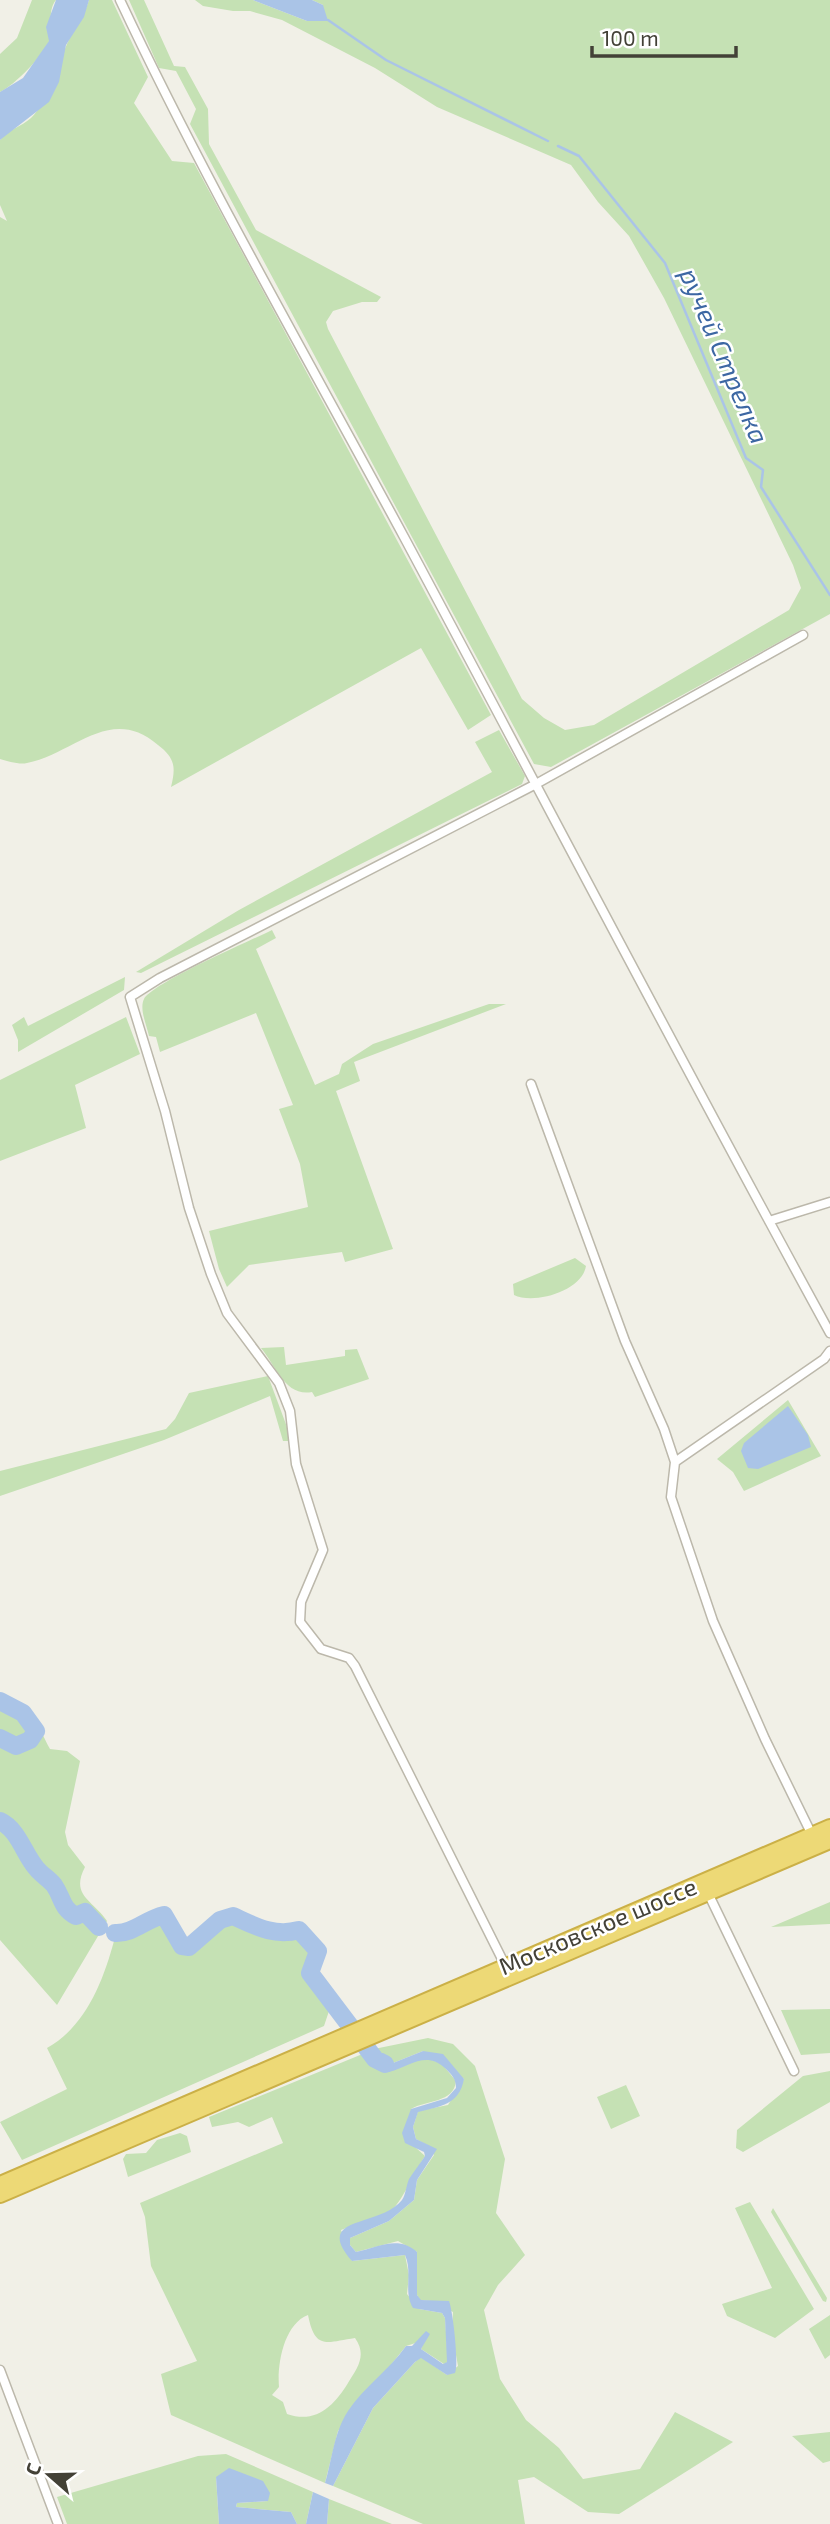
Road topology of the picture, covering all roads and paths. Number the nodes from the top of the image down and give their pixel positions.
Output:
1 (120, 0) edge
2 (803, 635) dead end
3 (536, 784) junction
4 (531, 1084) dead end
5 (830, 1202) edge
6 (769, 1222) junction
7 (830, 1334) edge
8 (830, 1351) edge
9 (675, 1462) junction
10 (830, 1827) edge
11 (820, 1841) edge
12 (705, 1887) junction
13 (506, 1967) junction
14 (368, 2032) junction
15 (337, 2045) junction
16 (794, 2071) dead end
17 (0, 2184) edge
18 (0, 2195) edge
19 (0, 2370) edge
20 (58, 2524) edge

1 - 3 street
2 - 3 street
3 - 6 street
3 - 13 street
4 - 9 street
5 - 6 street
6 - 7 street
8 - 9 street
9 - 11 street
10 - 11 highway, Московское шоссе
11 - 12 highway, Московское шоссе
12 - 13 highway, Московское шоссе
12 - 14 highway, Московское шоссе
12 - 16 street
13 - 14 highway, Московское шоссе
14 - 15 highway
15 - 17 highway
15 - 18 highway
19 - 20 street

